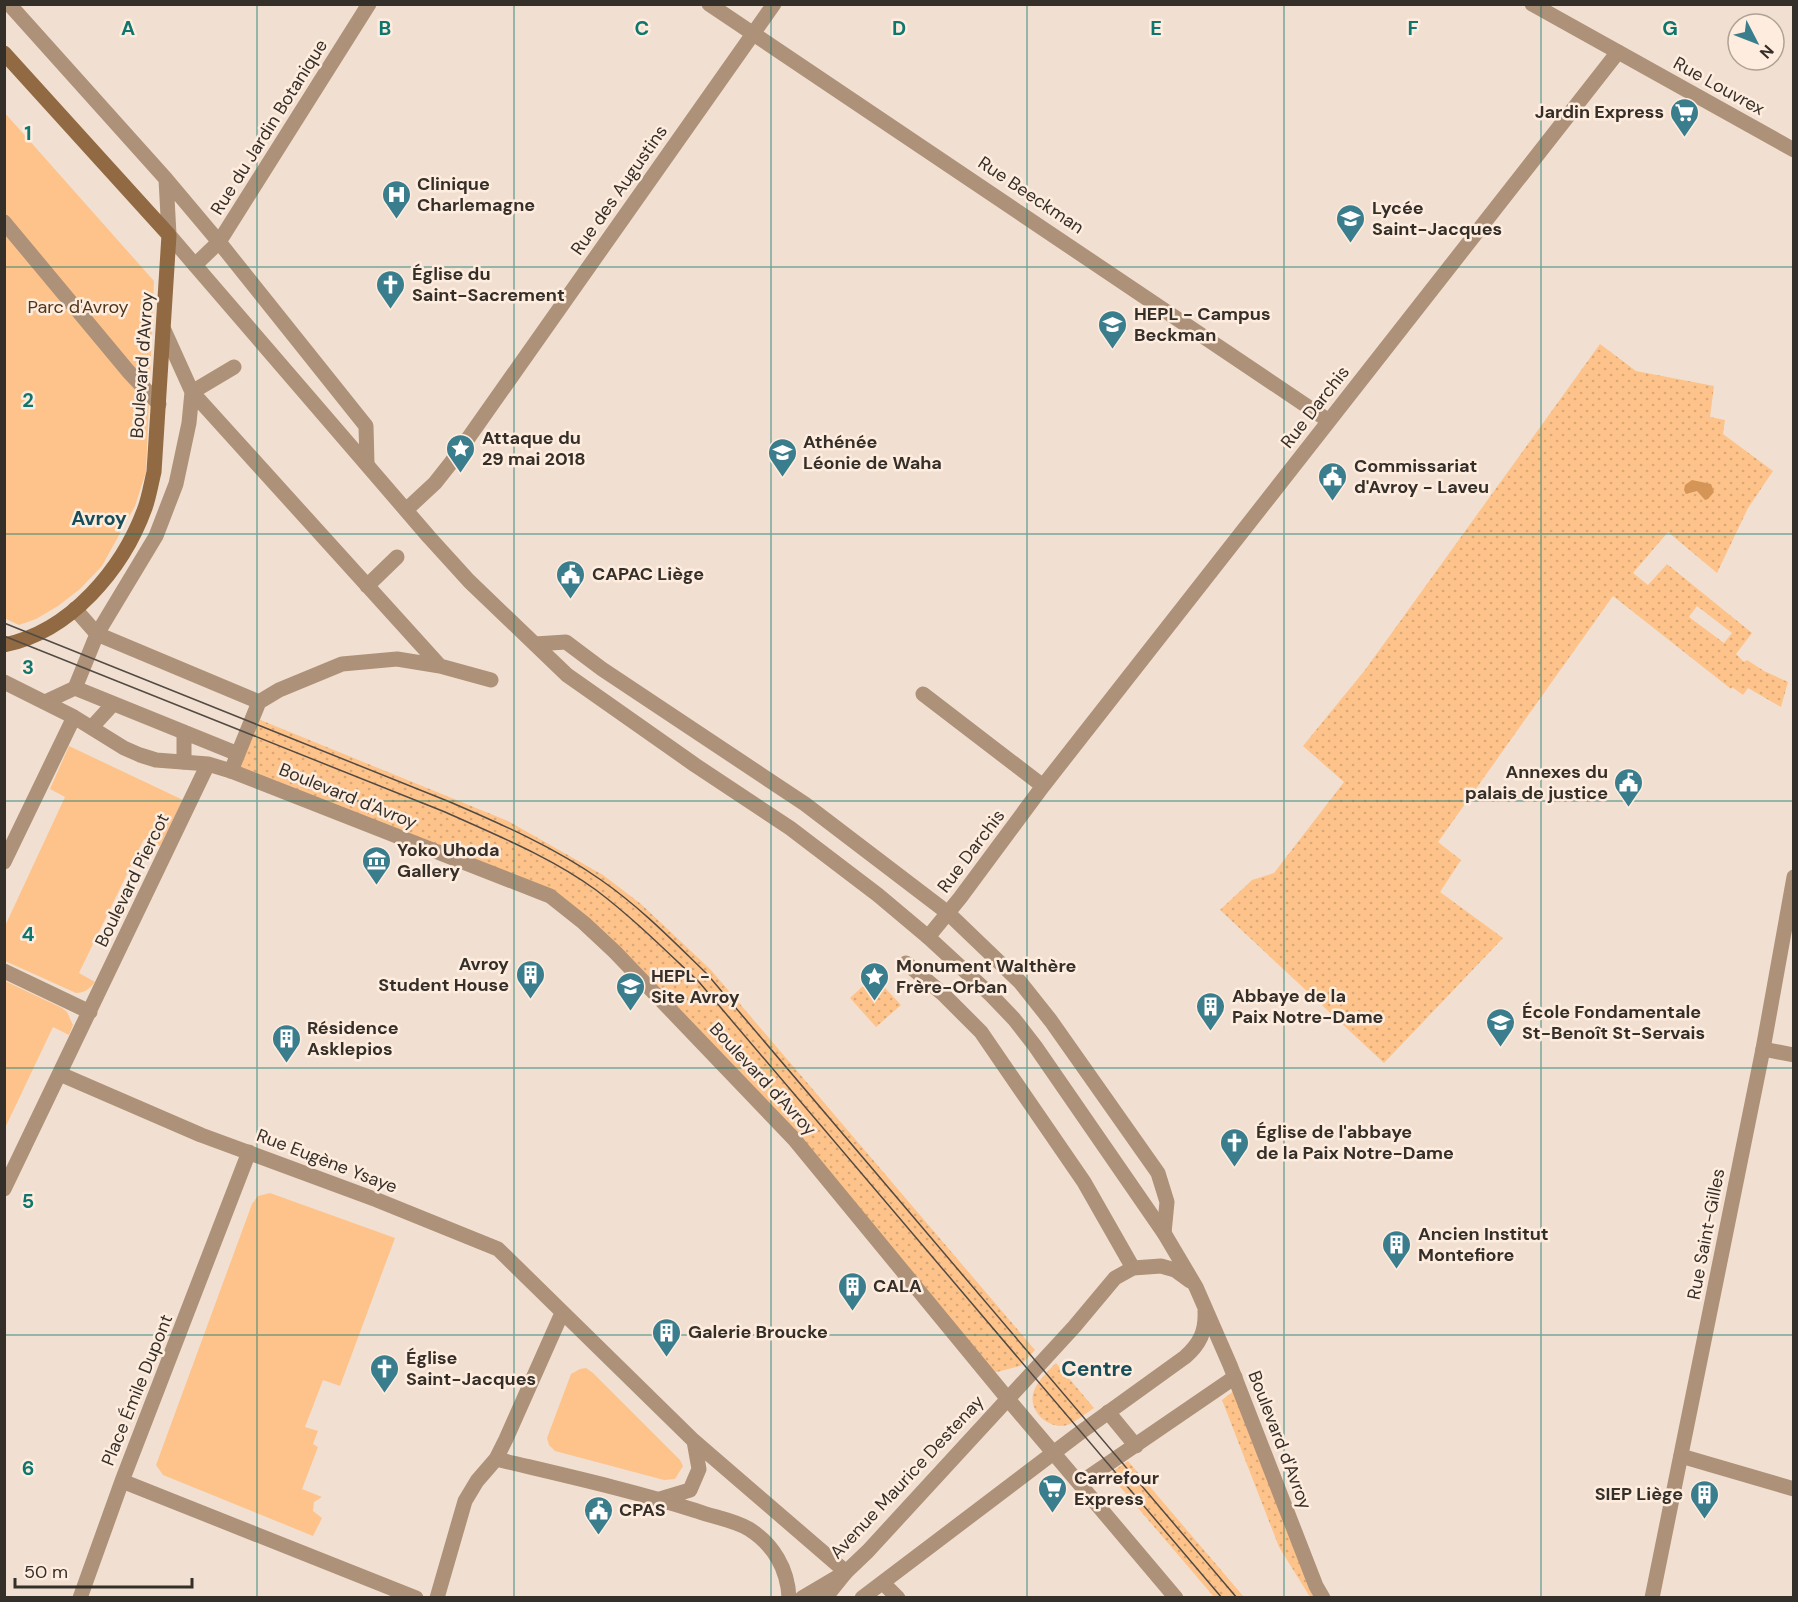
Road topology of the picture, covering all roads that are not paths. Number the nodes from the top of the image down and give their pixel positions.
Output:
1 (9, 4) edge
2 (369, 4) edge
3 (709, 4) edge
4 (774, 4) edge
5 (1532, 4) edge
6 (754, 34) junction
7 (1618, 52) junction
8 (4, 53) edge
9 (1794, 150) edge
10 (166, 179) junction
11 (4, 222) edge
12 (169, 235) junction
13 (219, 242) junction
14 (195, 265) junction
15 (164, 330) junction
16 (234, 367) dead end
17 (192, 392) junction
18 (159, 404) junction
19 (1329, 421) junction
20 (367, 465) junction
21 (406, 510) junction
22 (397, 557) dead end
23 (367, 586) junction
24 (75, 609) junction
25 (97, 634) junction
26 (535, 644) junction
27 (4, 645) edge
28 (440, 666) junction
29 (490, 680) dead end
30 (4, 682) edge
31 (75, 688) junction
32 (923, 694) dead end
33 (45, 702) junction
34 (259, 702) junction
35 (113, 704) junction
36 (74, 717) junction
37 (92, 727) junction
38 (184, 732) junction
39 (238, 754) junction
40 (183, 762) junction
41 (208, 764) junction
42 (231, 771) junction
43 (1043, 786) junction
44 (4, 862) edge
45 (1794, 877) edge
46 (948, 913) junction
47 (928, 937) junction
48 (906, 963) dead end
49 (4, 971) edge
50 (90, 1012) junction
51 (1763, 1049) junction
52 (1794, 1055) edge
53 (60, 1074) junction
54 (249, 1152) junction
55 (6, 1180) edge
56 (1164, 1233) junction
57 (1133, 1268) junction
58 (1198, 1292) junction
59 (561, 1313) junction
60 (1235, 1377) junction
61 (1007, 1398) junction
62 (1108, 1412) junction
63 (694, 1441) junction
64 (1136, 1446) junction
65 (1054, 1452) junction
66 (1681, 1456) junction
67 (495, 1460) junction
68 (122, 1481) junction
69 (1080, 1483) junction
70 (1794, 1489) edge
71 (660, 1499) junction
72 (846, 1572) junction
73 (882, 1583) junction
74 (80, 1598) edge
75 (416, 1598) edge
76 (437, 1598) edge
77 (789, 1598) edge
78 (802, 1598) edge
79 (825, 1598) edge
80 (862, 1598) edge
81 (898, 1598) edge
82 (1176, 1598) edge
83 (1323, 1598) edge
84 (1652, 1598) edge

1 - 10 street
2 - 13 street, Rue du Jardin Botanique
3 - 6 street, Rue Beeckman
4 - 6 street, Rue des Augustins
5 - 7 street, Rue Louvrex
6 - 19 street, Rue Beeckman
6 - 21 street, Rue des Augustins
7 - 9 street, Rue Louvrex
7 - 19 street, Rue Darchis
8 - 12 main road, Boulevard d'Avroy
10 - 12 street, Boulevard d'Avroy
10 - 13 street
11 - 18 street
12 - 14 street, Boulevard d'Avroy
12 - 15 main road, Boulevard d'Avroy
13 - 14 street, Rue du Jardin Botanique
13 - 20 street
14 - 20 street, Boulevard d'Avroy
15 - 17 street
15 - 18 main road, Boulevard d'Avroy
16 - 17 street
17 - 23 street
17 - 25 street
18 - 24 main road, Boulevard d'Avroy
19 - 43 street, Rue Darchis
20 - 21 street, Boulevard d'Avroy
21 - 26 street, Boulevard d'Avroy
22 - 23 street
23 - 28 street
24 - 25 street
24 - 27 main road, Boulevard d'Avroy
25 - 31 street
25 - 34 street
26 - 46 street
26 - 47 street, Boulevard d'Avroy
28 - 29 street
28 - 34 street
30 - 33 street, Boulevard d'Avroy
31 - 33 street
31 - 35 street
32 - 43 street
33 - 36 street, Boulevard d'Avroy
34 - 39 street
35 - 37 street
35 - 38 street
36 - 37 street, Boulevard d'Avroy
36 - 44 street
37 - 40 street, Boulevard d'Avroy
38 - 39 street
38 - 40 street
39 - 42 street
40 - 41 street, Boulevard d'Avroy
41 - 42 street, Boulevard d'Avroy
41 - 50 street, Boulevard Piercot
42 - 61 street, Boulevard d'Avroy
43 - 46 street, Rue Darchis
45 - 51 street, Rue Saint-Gilles
46 - 47 street, Rue Darchis
46 - 56 street
47 - 56 street, Boulevard d'Avroy
48 - 57 street
49 - 50 street
50 - 53 street, Boulevard Piercot
51 - 52 street
51 - 66 street, Rue Saint-Gilles
53 - 54 street, Rue Eugène Ysaye
53 - 55 street, Boulevard Piercot
54 - 59 street, Rue Eugène Ysaye
54 - 68 street, Place Émile Dupont
56 - 58 street, Boulevard d'Avroy
57 - 58 street
57 - 61 street
58 - 60 street, Boulevard d'Avroy
58 - 62 street, Boulevard d'Avroy
59 - 63 street, Rue Eugène Ysaye
59 - 67 street
60 - 64 street
60 - 83 street, Boulevard d'Avroy
61 - 65 street, Boulevard d'Avroy
61 - 72 street, Avenue Maurice Destenay
62 - 64 street
62 - 65 street, Boulevard d'Avroy
63 - 71 street
63 - 72 street, Rue Eugène Ysaye
64 - 69 street
65 - 69 street, Boulevard d'Avroy
65 - 73 street
66 - 70 street
66 - 84 street, Rue Saint-Gilles
67 - 71 street
67 - 76 street
68 - 74 street
68 - 75 street, Place Émile Dupont
69 - 82 street, Boulevard d'Avroy
71 - 77 street
72 - 78 street, Avenue Maurice Destenay
72 - 79 street
73 - 80 street
73 - 81 street

